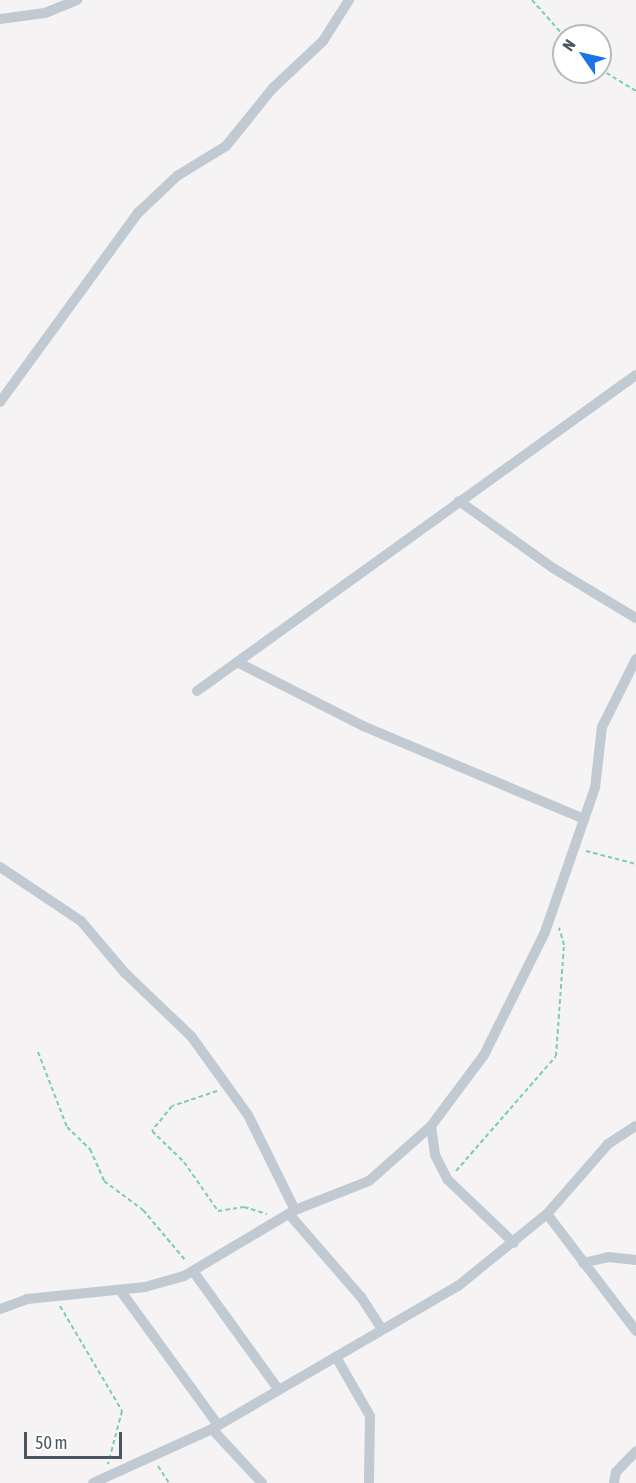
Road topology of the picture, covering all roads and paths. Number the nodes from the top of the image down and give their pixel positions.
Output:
1 (77, 0) edge
2 (350, 0) edge
3 (532, 0) edge
4 (0, 19) edge
5 (553, 24) edge
6 (612, 76) edge
7 (636, 91) edge
8 (636, 375) edge
9 (0, 402) edge
10 (459, 501) junction
11 (636, 618) edge
12 (636, 660) edge
13 (239, 663) junction
14 (197, 691) dead end
15 (584, 819) junction
16 (574, 850) junction
17 (636, 864) edge
18 (0, 867) edge
19 (551, 916) junction
20 (38, 1052) dead end
21 (229, 1086) junction
22 (431, 1126) junction
23 (636, 1126) edge
24 (448, 1180) junction
25 (288, 1214) junction
26 (547, 1214) junction
27 (514, 1243) junction
28 (636, 1260) edge
29 (583, 1263) junction
30 (194, 1271) junction
31 (120, 1290) junction
32 (54, 1296) junction
33 (0, 1309) edge
34 (382, 1329) junction
35 (636, 1331) edge
36 (336, 1357) junction
37 (278, 1389) junction
38 (215, 1426) junction
39 (636, 1451) edge
40 (151, 1456) junction
41 (104, 1477) junction
42 (93, 1483) edge
43 (170, 1483) edge
44 (262, 1483) edge
45 (369, 1483) edge
46 (614, 1483) edge

1 - 4 street
2 - 9 street
3 - 5 path
6 - 7 path
8 - 10 street
10 - 11 street
10 - 13 street
12 - 15 street
13 - 14 street
13 - 15 street
15 - 16 street
16 - 17 path
16 - 19 street
18 - 21 street
19 - 22 street
19 - 24 path
20 - 30 path
21 - 25 street
21 - 25 path
22 - 24 street
22 - 25 street
23 - 26 street
24 - 27 street
25 - 30 street
25 - 34 street
26 - 27 street
26 - 29 street
27 - 34 street
28 - 29 street
29 - 35 street
30 - 31 street
30 - 37 street
31 - 32 street
31 - 38 street
32 - 33 street
32 - 41 path
34 - 36 street
36 - 37 street
36 - 45 street
37 - 38 street
38 - 40 street
38 - 44 street
39 - 46 street
40 - 41 street
40 - 43 path
41 - 42 street

